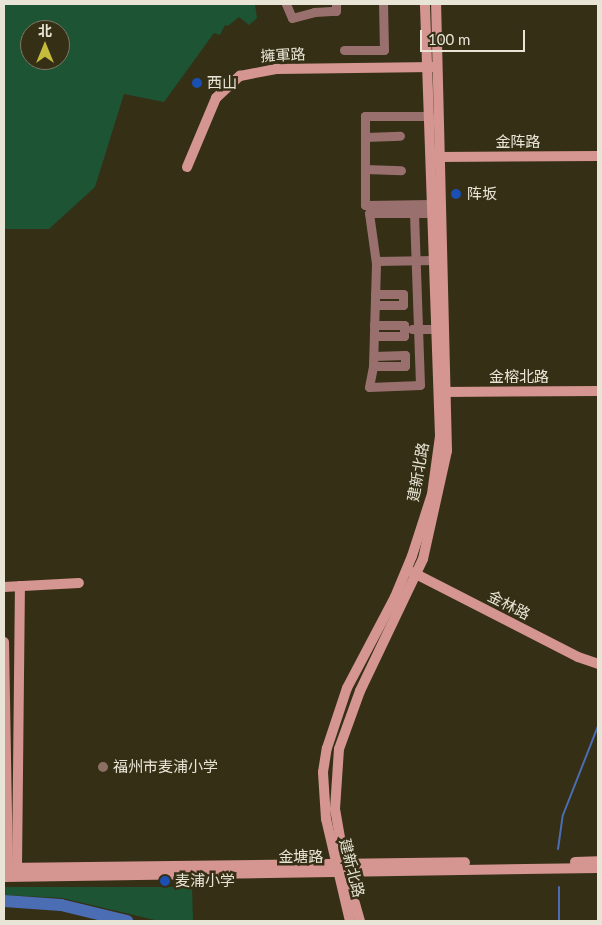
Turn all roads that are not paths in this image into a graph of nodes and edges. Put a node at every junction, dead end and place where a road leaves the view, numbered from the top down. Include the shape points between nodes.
1 (286, 4) edge
2 (336, 4) edge
3 (383, 4) edge
4 (425, 4) edge
5 (436, 4) edge
6 (344, 50) dead end
7 (432, 67) junction
8 (429, 116) junction
9 (400, 136) dead end
10 (365, 137) junction
11 (598, 156) edge
12 (439, 158) junction
13 (187, 167) dead end
14 (365, 169) junction
15 (401, 170) dead end
16 (432, 209) junction
17 (414, 213) junction
18 (415, 260) junction
19 (434, 260) junction
20 (376, 261) junction
21 (375, 294) junction
22 (375, 305) junction
23 (374, 325) junction
24 (404, 329) junction
25 (417, 329) junction
26 (436, 329) junction
27 (374, 336) junction
28 (374, 356) junction
29 (373, 366) junction
30 (598, 391) edge
31 (444, 392) junction
32 (407, 569) junction
33 (417, 574) junction
34 (79, 583) dead end
35 (20, 586) junction
36 (4, 587) edge
37 (4, 642) edge
38 (598, 664) edge
39 (598, 861) edge
40 (340, 867) junction
41 (598, 868) edge
42 (8, 870) edge
43 (350, 921) edge
44 (360, 921) edge

1 - 2 street via 292,18 336,11
3 - 6 street via 384,50
4 - 7 main road, 建新北路
5 - 7 main road, 建新北路
7 - 8 main road, 建新北路
7 - 12 main road, 建新北路
7 - 13 main road, 擁軍路 via 277,69 240,76 216,98
8 - 10 street via 365,116
8 - 16 main road, 建新北路
9 - 10 street
10 - 14 street
11 - 12 main road, 金阵路
12 - 31 main road, 建新北路
14 - 15 street
14 - 16 street via 366,205
16 - 17 street
16 - 19 main road, 建新北路
17 - 18 street
17 - 20 street via 368,213
18 - 19 street
18 - 20 street
18 - 25 street
19 - 26 main road, 建新北路
20 - 21 street
21 - 22 street
21 - 22 street via 403,294 403,305
22 - 23 street
23 - 24 street via 404,325
23 - 27 street
24 - 25 street
24 - 27 street via 404,336
25 - 26 street
25 - 29 street via 420,385 369,387
26 - 31 main road, 建新北路
27 - 28 street
28 - 29 street
28 - 29 street via 405,355 405,366
30 - 31 main road, 金榕北路
31 - 32 main road, 建新北路 via 435,479
31 - 33 main road, 建新北路 via 447,451 439,495
32 - 33 main road, 金林路
32 - 40 main road, 建新北路 via 347,688 326,748 324,801
33 - 38 main road, 金林路 via 578,657
33 - 40 main road, 建新北路 via 360,691 340,743 335,809
34 - 35 main road
35 - 36 main road
35 - 42 main road
37 - 42 main road
39 - 40 main road, 金塘路
40 - 41 main road, 金塘路
40 - 42 main road, 金塘路
40 - 42 main road, 金塘路
40 - 43 main road, 建新北路
40 - 44 main road, 建新北路

